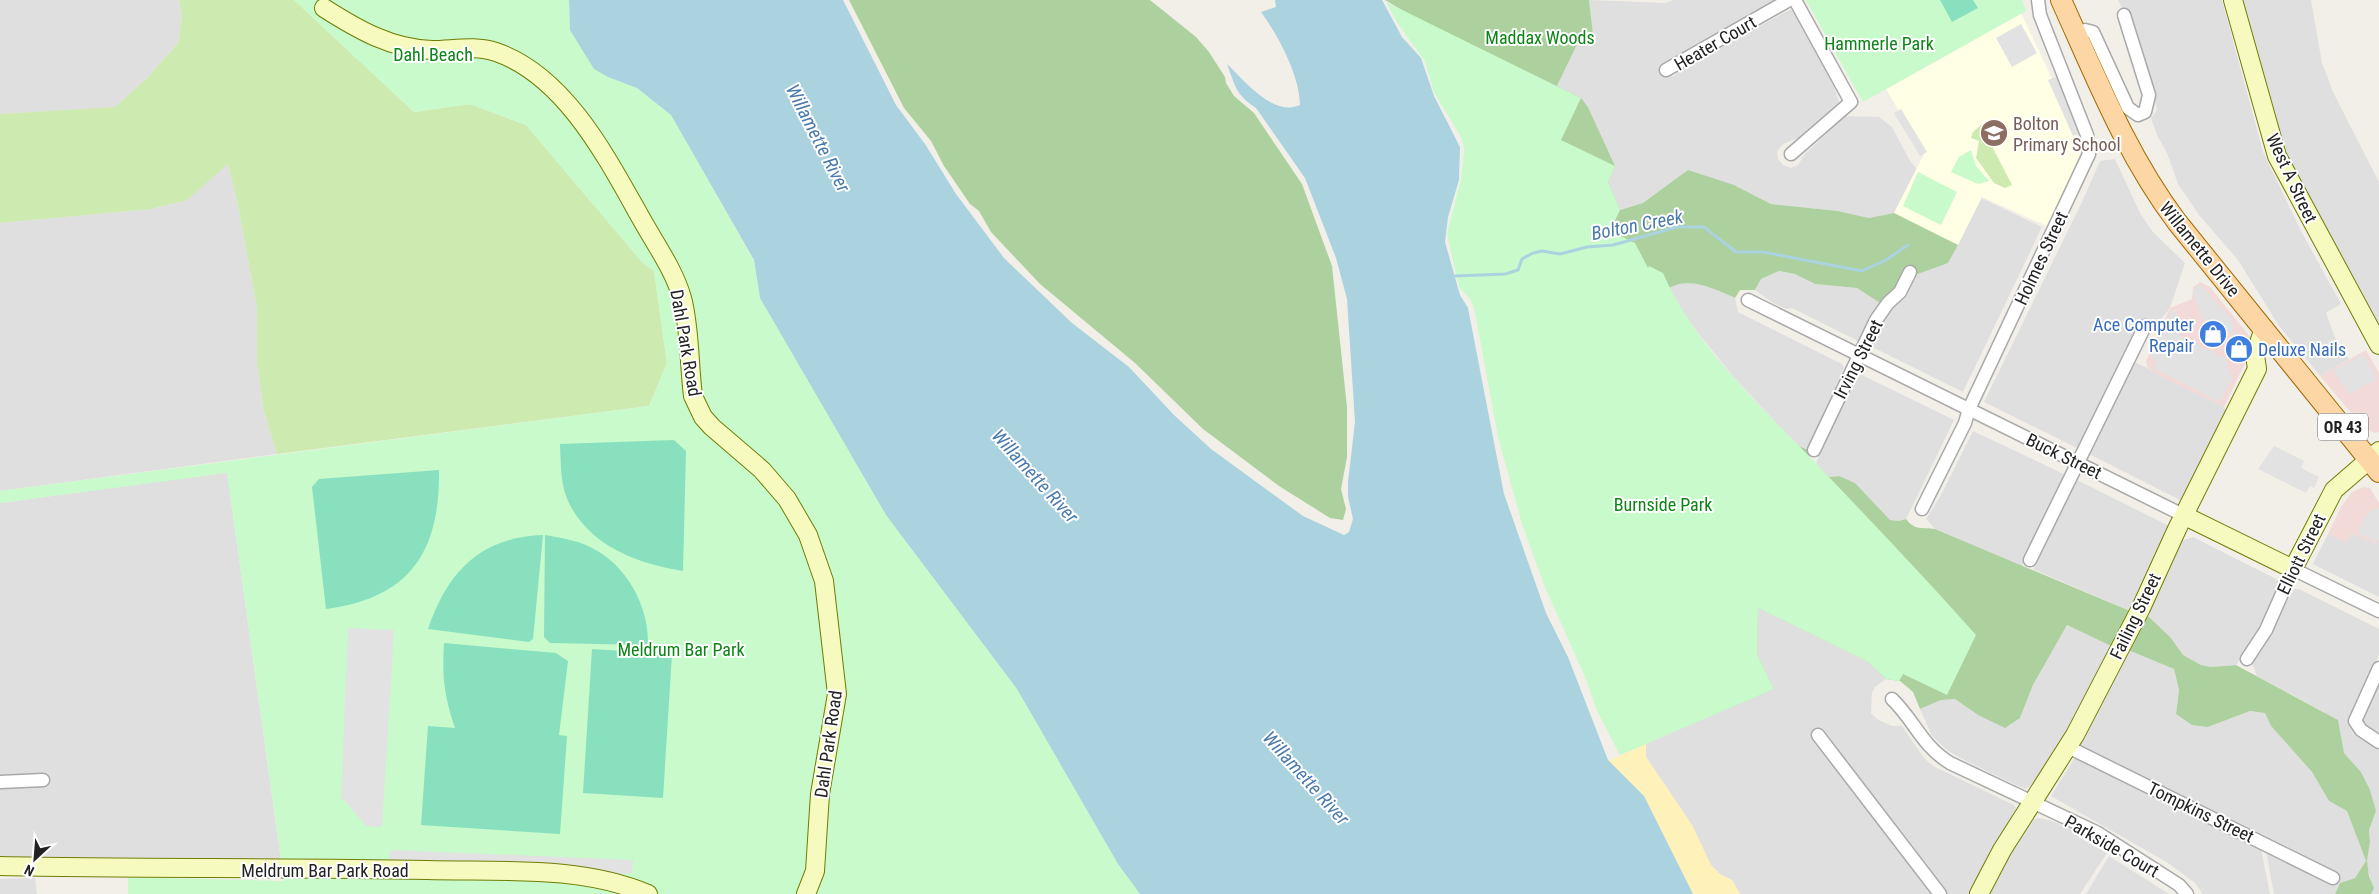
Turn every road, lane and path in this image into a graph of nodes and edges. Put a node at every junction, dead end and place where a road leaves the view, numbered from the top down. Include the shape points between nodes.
1 (1789, 0) edge
2 (1794, 0) edge
3 (2038, 0) edge
4 (2061, 0) edge
5 (2233, 0) edge
6 (324, 8) dead end
7 (2124, 15) dead end
8 (2076, 34) junction
9 (1666, 70) dead end
10 (1791, 154) dead end
11 (1910, 272) dead end
12 (1748, 300) dead end
13 (2145, 326) dead end
14 (2264, 328) junction
15 (2379, 345) edge
16 (1859, 355) junction
17 (1969, 409) junction
18 (1814, 450) dead end
19 (2376, 460) edge
20 (2077, 462) junction
21 (1922, 509) dead end
22 (2185, 516) junction
23 (2030, 560) dead end
24 (2293, 569) junction
25 (2379, 611) edge
26 (2247, 659) dead end
27 (2379, 668) edge
28 (1892, 699) dead end
29 (1818, 735) dead end
30 (2379, 742) edge
31 (2068, 747) junction
32 (43, 780) dead end
33 (0, 782) edge
34 (2032, 803) junction
35 (0, 866) edge
36 (2333, 878) dead end
37 (648, 894) edge
38 (806, 894) edge
39 (1940, 894) edge
40 (1979, 894) edge
41 (2187, 894) edge

1 - 9 street, Heater Court
2 - 10 street via 1851,102
3 - 17 street, Holmes Street via 2040,16 2087,135 2089,154
4 - 8 main road, Willamette Drive / OR 43
5 - 15 street, West A Street via 2277,156
6 - 38 street, Dahl Park Road via 367,33 403,48 489,50 535,75 568,104 592,135 660,251 682,299 693,396 699,410 712,427 762,470 787,499 808,536 824,581 837,694 820,794 815,871
7 - 8 street via 2149,95 2145,112 2138,114 2128,108 2094,32 2085,30
8 - 14 main road, Willamette Drive / OR 43 via 2131,154 2150,186
11 - 16 street, Irving Street via 1900,292 1876,320
12 - 16 street, Buck Street
13 - 20 street
14 - 19 main road, Willamette Drive / OR 43
14 - 22 street, Failing Street via 2254,355 2257,369
16 - 17 street, Buck Street
16 - 18 street, Irving Street
17 - 20 street, Buck Street
17 - 21 street, Holmes Street via 1966,423
19 - 24 street, Elliott Street via 2334,490
20 - 22 street, Buck Street
20 - 23 street
22 - 24 street, Buck Street
22 - 31 street, Failing Street
24 - 25 street, Buck Street
24 - 26 street, Elliott Street via 2266,630
27 - 30 street via 2355,721 2361,730
28 - 34 street, Parkside Court via 1910,718 1934,753
29 - 39 street
31 - 34 street, Failing Street
31 - 36 street, Tompkins Street
32 - 33 street
34 - 40 street, Failing Street
34 - 41 street, Parkside Court via 2098,833 2179,885
35 - 37 street, Meldrum Bar Park Road via 553,874 593,878

